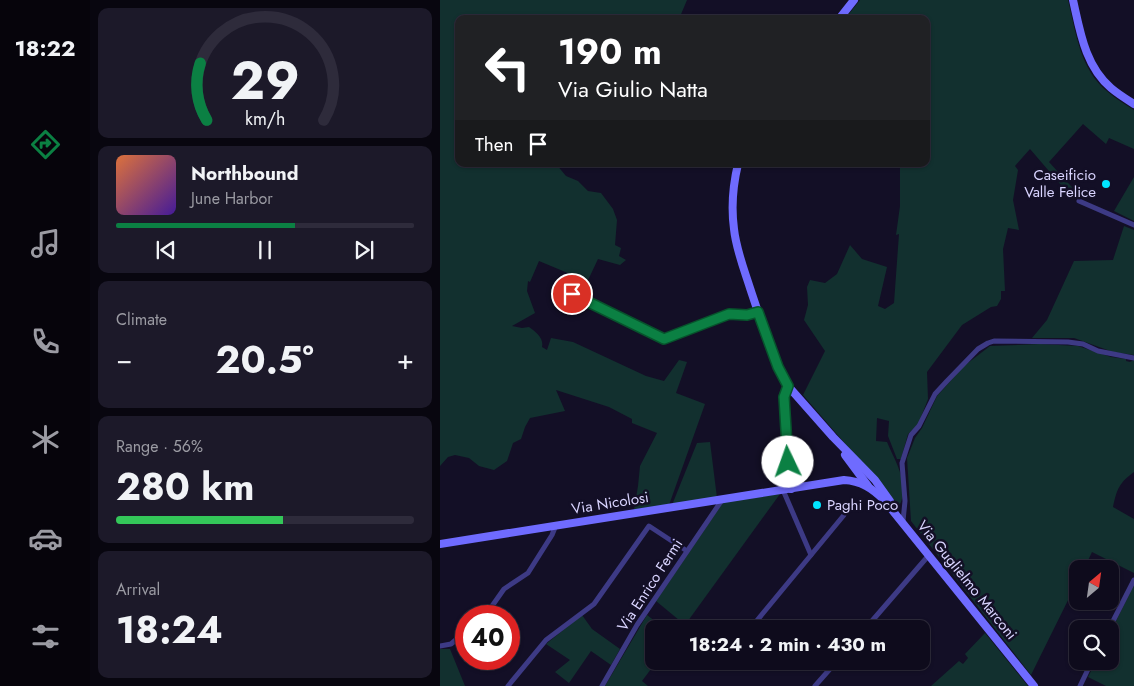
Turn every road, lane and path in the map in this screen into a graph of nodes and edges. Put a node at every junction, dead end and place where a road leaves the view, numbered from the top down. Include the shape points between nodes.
1 (854, 0) edge
2 (1073, 0) edge
3 (842, 15) edge
4 (1134, 104) edge
5 (737, 167) edge
6 (1079, 201) dead end
7 (1134, 225) edge
8 (572, 294) dead end
9 (758, 312) junction
10 (1134, 358) edge
11 (788, 386) junction
12 (833, 437) junction
13 (870, 487) junction
14 (787, 489) junction
15 (722, 500) junction
16 (844, 515) dead end
17 (903, 521) junction
18 (556, 525) junction
19 (440, 544) edge
20 (686, 551) junction
21 (811, 555) junction
22 (929, 555) junction
23 (1134, 580) edge
24 (492, 605) edge
25 (757, 620) edge
26 (873, 620) edge
27 (1114, 620) edge
28 (455, 641) edge
29 (440, 646) edge
30 (828, 670) edge
31 (1088, 670) edge
32 (508, 686) edge
33 (602, 686) edge
34 (815, 686) edge
35 (1034, 686) edge
36 (1080, 686) edge

1 - 3 street
2 - 4 street via 1091,63 1111,88
5 - 9 street via 732,196 734,230
6 - 7 street
8 - 9 street via 664,339 729,314
9 - 11 street
10 - 17 street via 1068,342 994,341 978,349 936,394 911,435 902,463
11 - 12 street
11 - 14 street via 784,397
12 - 13 street
12 - 17 street via 875,480
13 - 14 street, Via Guglielmo Marconi via 844,480
13 - 17 street, Via Guglielmo Marconi
14 - 15 street, Via Nicolosi
14 - 21 street
15 - 18 street, Via Nicolosi
15 - 20 street, Via Enrico Fermi
16 - 21 street
17 - 22 street, Via Guglielmo Marconi
18 - 19 street, Via Nicolosi
18 - 24 street via 528,573 506,587
20 - 32 street via 649,526 598,600 546,640
20 - 33 street, Via Enrico Fermi via 637,625
21 - 25 street
22 - 26 street
22 - 35 street, Via Guglielmo Marconi
23 - 27 street
28 - 29 street
30 - 34 street
31 - 36 street

